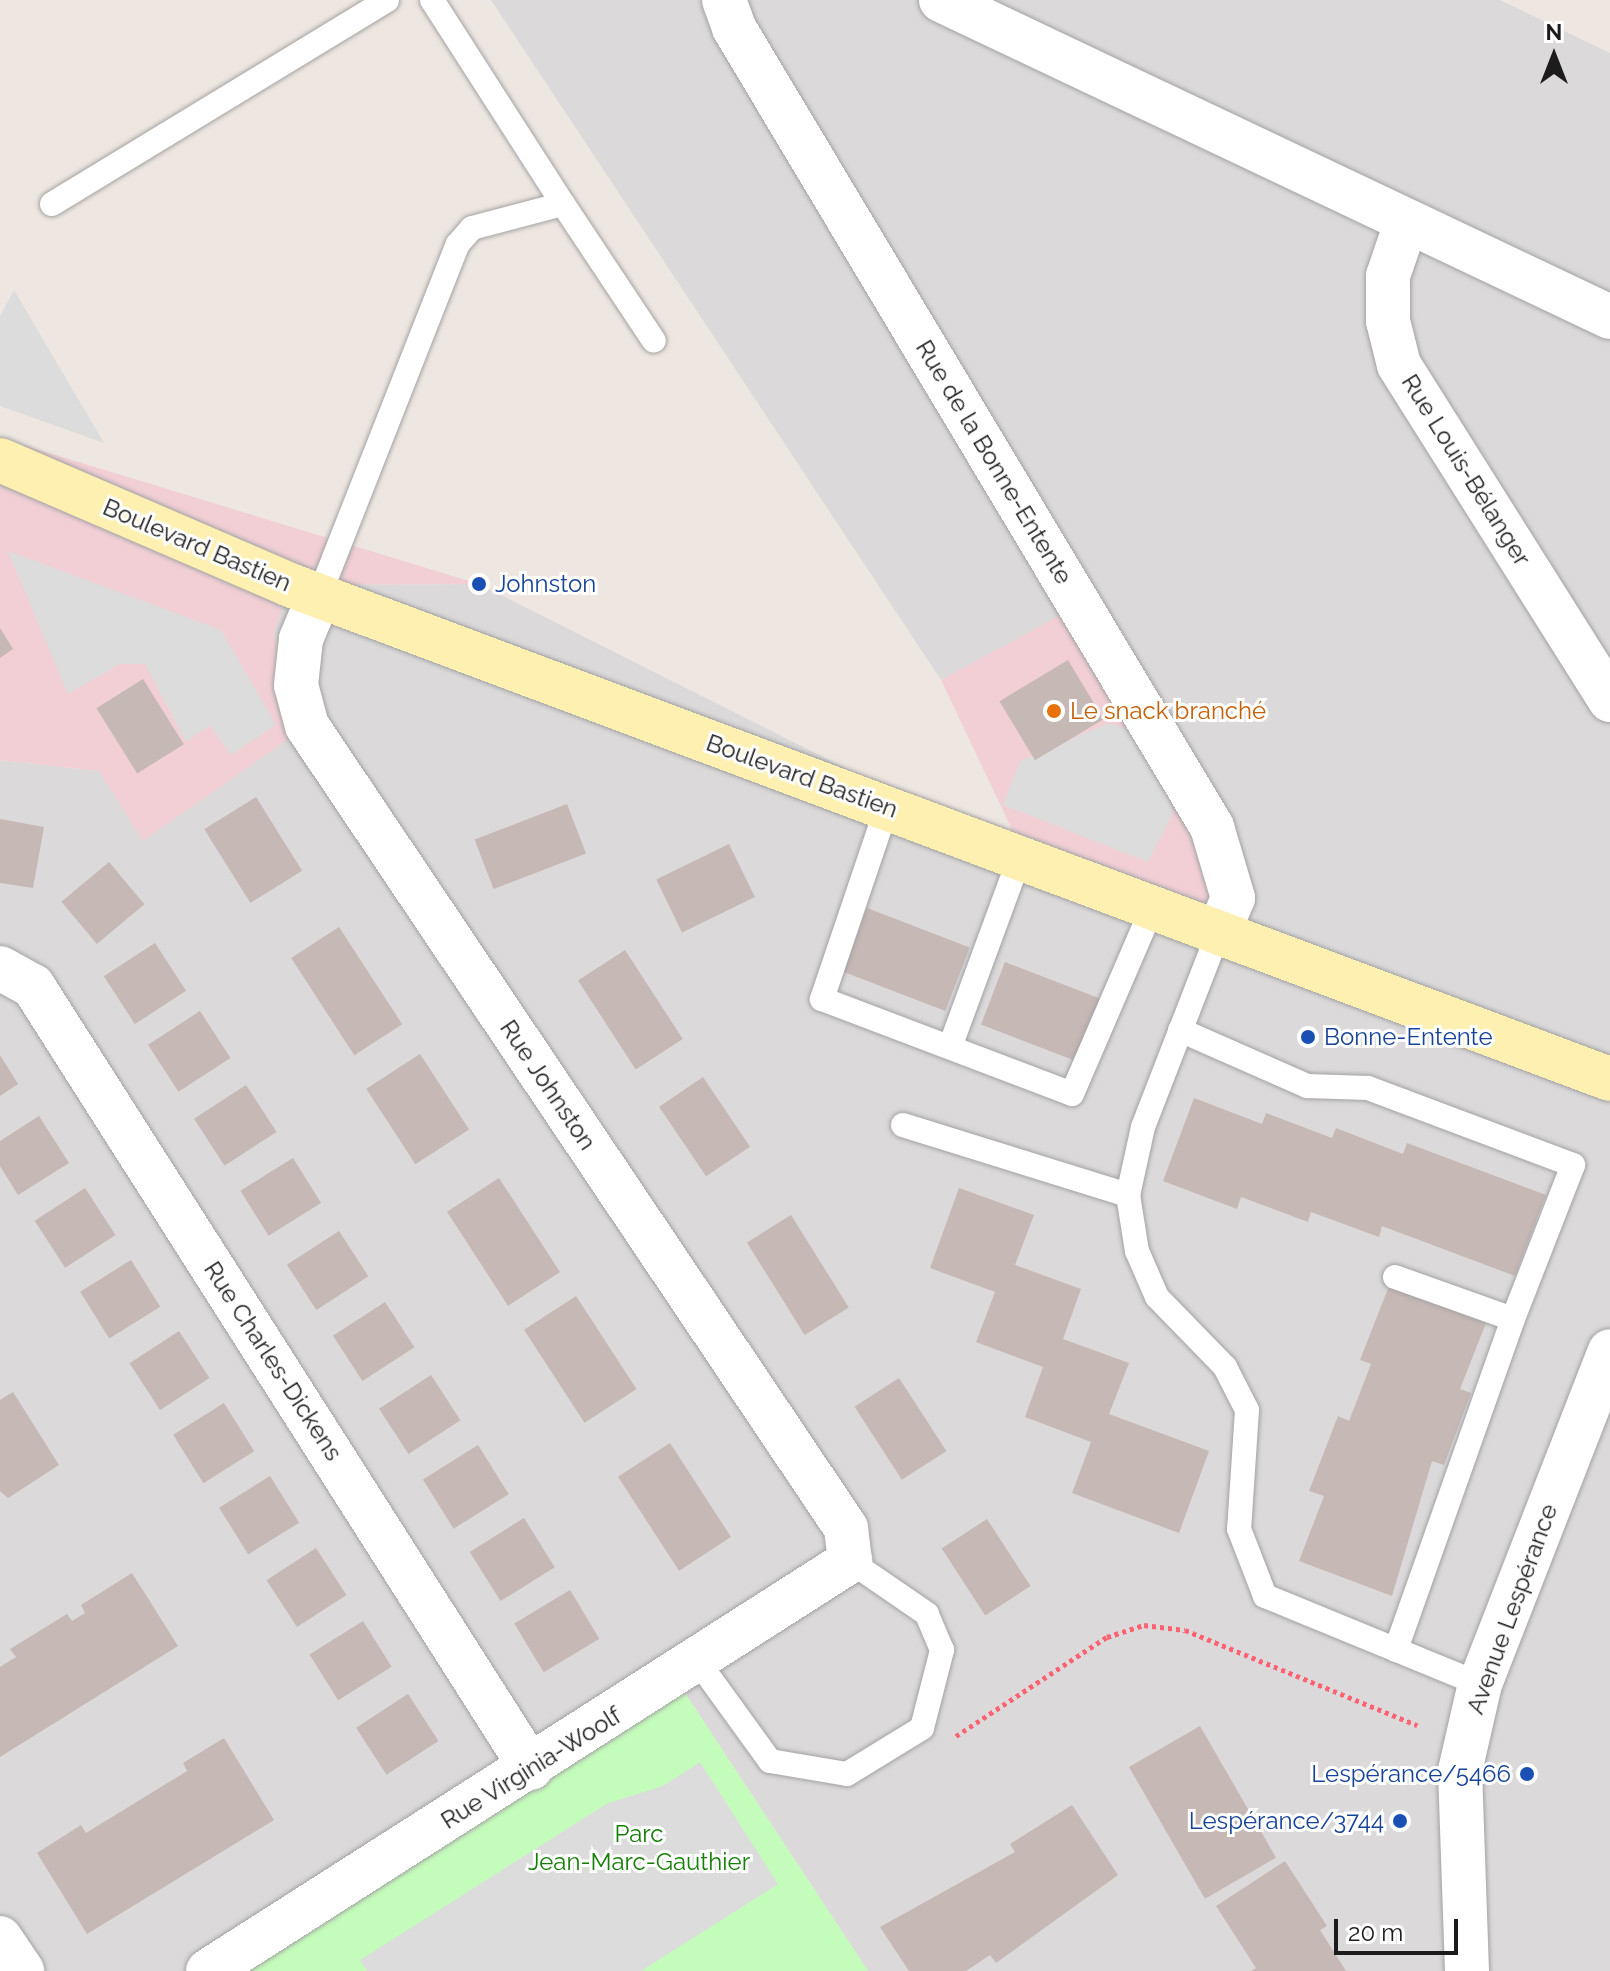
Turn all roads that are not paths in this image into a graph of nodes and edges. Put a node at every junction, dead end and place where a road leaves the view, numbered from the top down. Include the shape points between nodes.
1 (387, 0) edge
2 (432, 0) edge
3 (724, 0) edge
4 (941, 0) edge
5 (52, 204) dead end
6 (563, 204) junction
7 (1406, 223) junction
8 (1610, 317) edge
9 (654, 341) dead end
10 (0, 460) edge
11 (319, 596) junction
12 (1610, 700) edge
13 (887, 807) junction
14 (1020, 857) junction
15 (1153, 906) junction
16 (1219, 931) junction
17 (0, 968) edge
18 (1180, 1030) junction
19 (950, 1047) junction
20 (1610, 1079) edge
21 (903, 1125) dead end
22 (1128, 1195) junction
23 (1395, 1277) dead end
24 (1513, 1319) junction
25 (1610, 1351) edge
26 (850, 1561) junction
27 (1396, 1650) junction
28 (699, 1663) junction
29 (1480, 1684) junction
30 (531, 1768) junction
31 (0, 1938) edge
32 (22, 1971) edge
33 (208, 1971) edge
34 (1467, 1971) edge

1 - 5 lane
2 - 6 lane
3 - 16 street, Rue de la Bonne-Entente via 734,28 1212,827 1233,898
4 - 7 street
6 - 9 lane
6 - 11 lane via 472,228 458,244
7 - 8 street
7 - 12 street, Rue Louis-Bélanger via 1388,276 1388,321 1399,365
10 - 11 main road, Boulevard Bastien
11 - 13 main road, Boulevard Bastien
11 - 26 street, Rue Johnston via 301,639 296,685 307,726 846,1528
13 - 14 main road, Boulevard Bastien
13 - 19 lane via 822,999
14 - 15 main road, Boulevard Bastien
14 - 19 lane
15 - 16 main road, Boulevard Bastien
15 - 19 lane via 1072,1094
16 - 18 lane
16 - 20 main road, Boulevard Bastien
17 - 30 street, Rue Charles-Dickens via 33,986
18 - 22 lane via 1143,1127
18 - 24 lane via 1307,1086 1368,1088 1573,1165
21 - 22 lane
22 - 27 lane via 1137,1251 1157,1297 1225,1367 1247,1410 1239,1529 1265,1596
23 - 24 lane
24 - 27 lane
25 - 29 street, Avenue Lespérance
26 - 28 street, Rue Virginia-Woolf
26 - 28 lane via 927,1614 942,1650 922,1728 847,1774 770,1761
27 - 29 lane
28 - 30 street, Rue Virginia-Woolf
29 - 34 street, Avenue Lespérance via 1460,1771
30 - 33 street, Rue Virginia-Woolf
31 - 32 street

